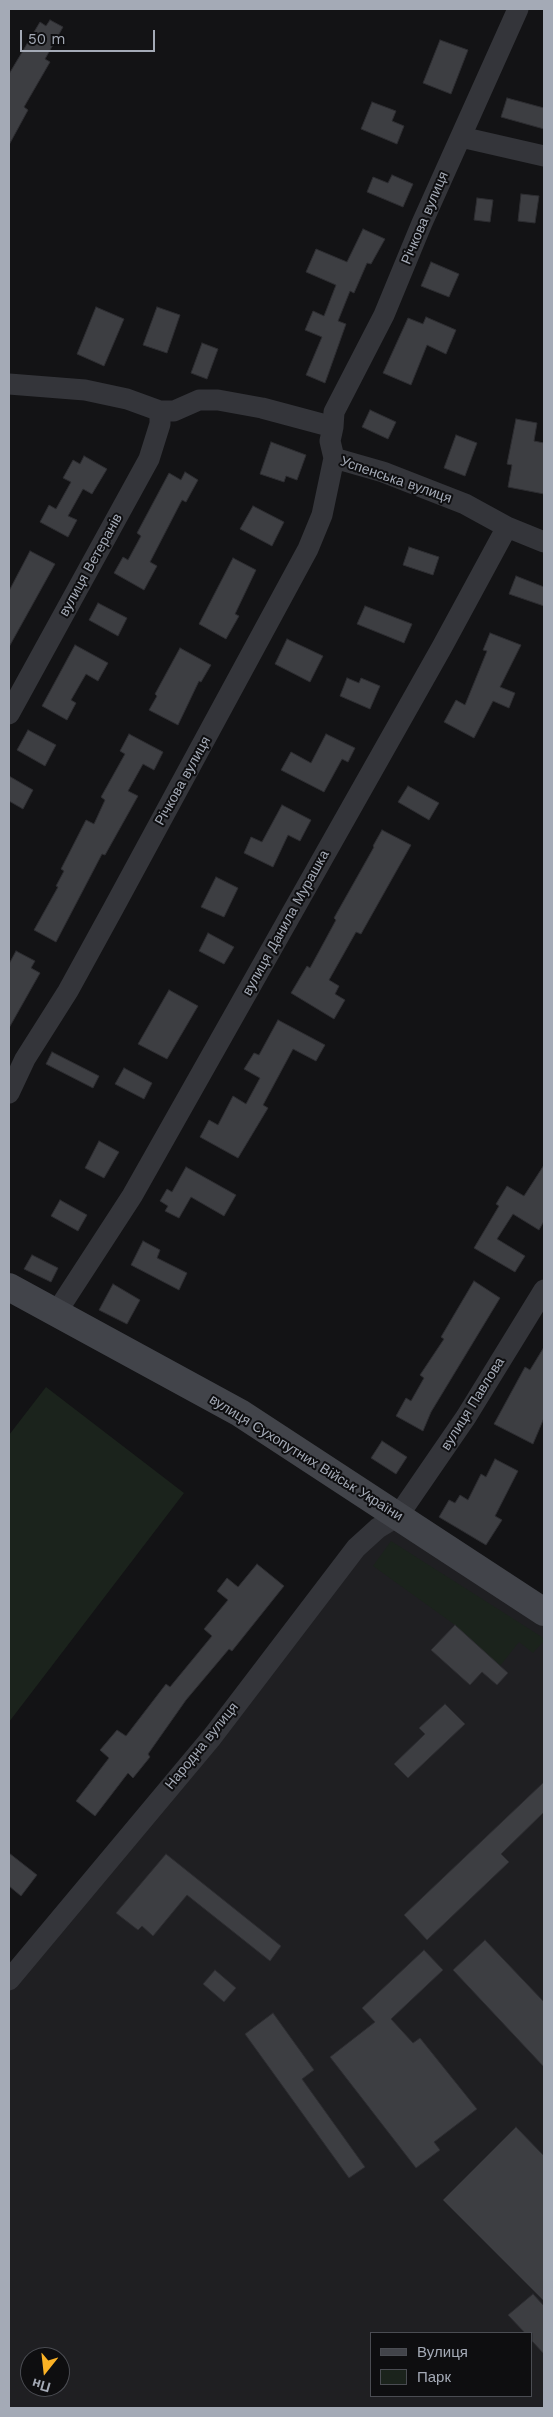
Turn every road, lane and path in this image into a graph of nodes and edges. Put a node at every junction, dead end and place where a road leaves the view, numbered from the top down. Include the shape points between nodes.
1 (518, 9) edge
2 (461, 137) junction
3 (544, 156) edge
4 (9, 384) edge
5 (160, 411) junction
6 (333, 427) junction
7 (334, 458) junction
8 (507, 527) junction
9 (544, 542) edge
10 (9, 714) edge
11 (9, 1093) edge
12 (9, 1286) edge
13 (544, 1290) edge
14 (56, 1313) junction
15 (398, 1516) junction
16 (544, 1612) edge
17 (9, 1980) edge

1 - 2 street, Річкова вулиця
2 - 3 street
2 - 6 street, Річкова вулиця via 384,316 334,412
4 - 5 street via 85,390 127,399
5 - 6 street via 174,411 199,400 218,400
5 - 10 street, вулиця Ветеранів via 160,424 149,459
6 - 7 street, Успенська вулиця via 330,441
7 - 8 street, Успенська вулиця via 383,472 465,504
7 - 11 street, Річкова вулиця via 322,516 299,566 109,917 25,1059
8 - 9 street, Успенська вулиця
8 - 14 street, вулиця Данила Мурашка via 132,1196
12 - 14 street, вулиця Сухопутних Військ України
13 - 15 street, вулиця Павлова via 466,1417
14 - 15 street, вулиця Сухопутних Військ України via 240,1413
15 - 16 street, вулиця Сухопутних Військ України
15 - 17 street, Народна вулиця via 378,1528 356,1548 212,1737

